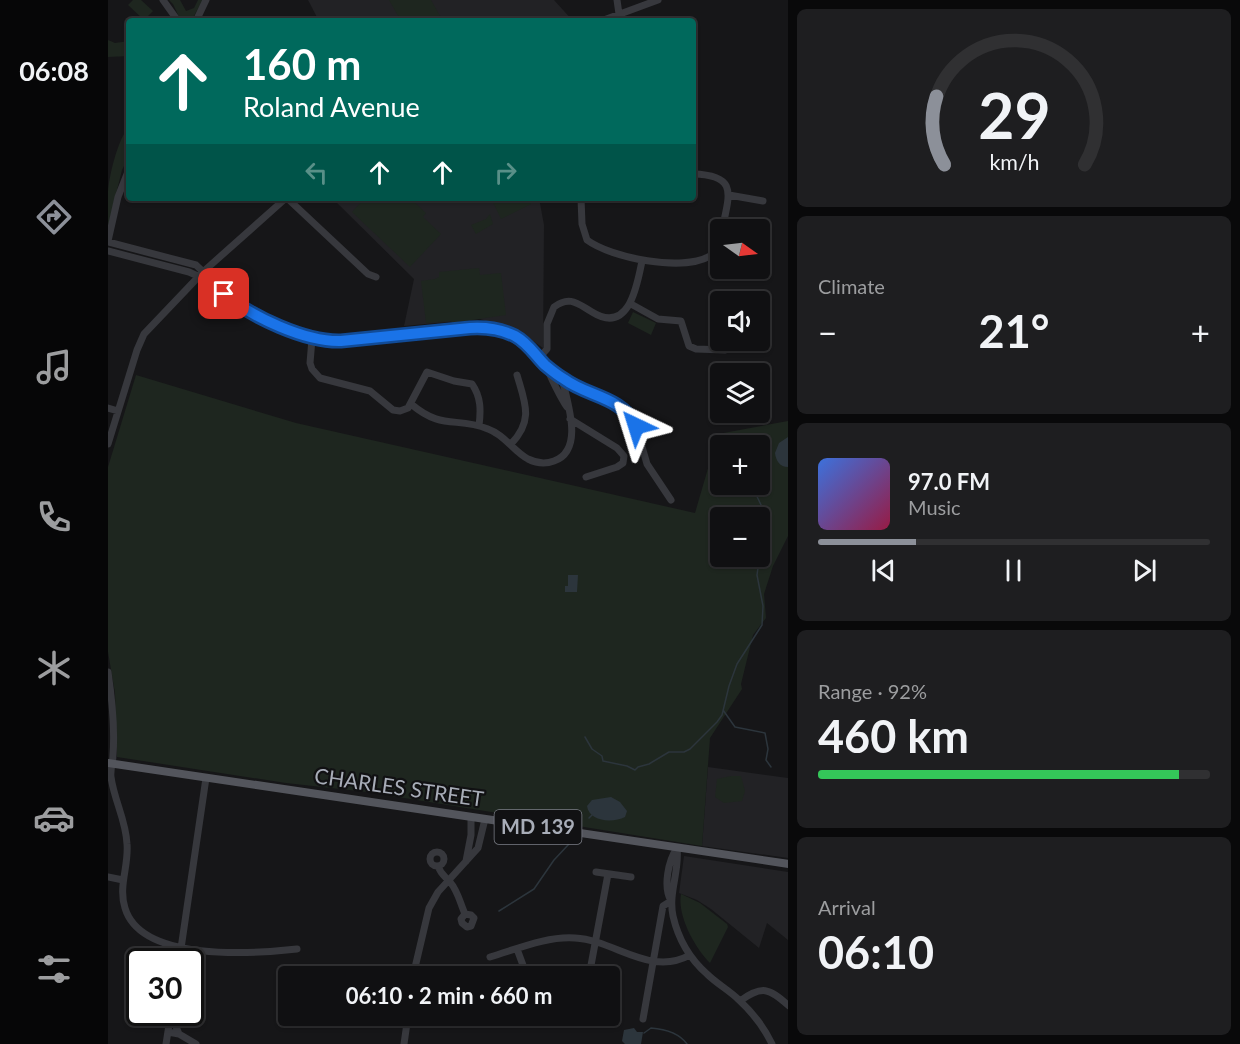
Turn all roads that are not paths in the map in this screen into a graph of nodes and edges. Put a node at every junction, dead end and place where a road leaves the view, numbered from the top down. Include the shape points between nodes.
1 (163, 0) edge
2 (206, 0) edge
3 (617, 0) edge
4 (658, 0) edge
5 (619, 14) junction
6 (176, 18) edge
7 (197, 18) edge
8 (609, 18) edge
9 (696, 174) edge
10 (126, 177) edge
11 (729, 195) junction
12 (284, 201) edge
13 (290, 201) edge
14 (581, 201) edge
15 (763, 201) dead end
16 (724, 219) edge
17 (108, 241) edge
18 (108, 251) edge
19 (710, 256) edge
20 (642, 261) junction
21 (201, 274) junction
22 (376, 277) dead end
23 (631, 304) junction
24 (312, 339) junction
25 (710, 349) edge
26 (539, 358) junction
27 (547, 367) junction
28 (517, 375) dead end
29 (562, 378) junction
30 (411, 404) junction
31 (567, 407) junction
32 (108, 408) edge
33 (118, 411) junction
34 (570, 419) junction
35 (479, 426) junction
36 (108, 444) edge
37 (511, 444) junction
38 (586, 477) dead end
39 (671, 500) dead end
40 (108, 672) edge
41 (110, 763) edge
42 (206, 778) junction
43 (471, 817) junction
44 (485, 819) junction
45 (677, 848) junction
46 (465, 863) junction
47 (788, 864) edge
48 (438, 866) dead end
49 (596, 872) dead end
50 (608, 874) junction
51 (108, 877) edge
52 (631, 877) dead end
53 (123, 880) junction
54 (450, 881) junction
55 (671, 901) junction
56 (465, 915) dead end
57 (596, 941) junction
58 (181, 947) junction
59 (297, 949) dead end
60 (517, 949) junction
61 (690, 955) junction
62 (490, 957) dead end
63 (653, 961) junction
64 (416, 966) edge
65 (523, 966) edge
66 (591, 966) edge
67 (740, 1000) junction
68 (788, 1005) edge
69 (643, 1019) dead end
70 (169, 1026) edge
71 (176, 1026) edge
72 (407, 1026) edge
73 (168, 1030) junction
74 (178, 1033) junction
75 (166, 1044) edge
76 (196, 1044) edge
77 (404, 1044) edge
78 (772, 1044) edge

1 - 6 street
2 - 7 street
3 - 5 street
4 - 5 street
5 - 8 street
9 - 11 street via 716,177 726,185
10 - 17 street
11 - 15 street
11 - 16 street
12 - 21 street
13 - 22 street via 368,274
14 - 20 street via 587,240
17 - 21 street via 196,265
18 - 21 street
19 - 20 street via 685,262
20 - 23 street
21 - 24 street via 213,280 236,303
21 - 33 street via 141,340
23 - 25 street via 658,320 681,321 689,346
23 - 26 street via 610,317 594,313 575,301 559,303 548,317 547,349
24 - 26 street via 341,341 485,327 518,337
24 - 30 street via 310,363 315,374 324,380 370,391 400,411
26 - 27 street
27 - 29 street
27 - 31 street
28 - 37 street via 526,420
29 - 31 street
29 - 39 street via 612,401 628,413 647,464
30 - 35 street via 439,421
30 - 35 street via 427,372 472,384 479,396
31 - 34 street
32 - 33 street
33 - 36 street
34 - 37 street via 572,445 557,460 530,460
34 - 38 street via 624,456 617,467
35 - 37 street
40 - 41 street via 112,702
41 - 42 main road, MD 139
41 - 53 street via 126,836
42 - 43 main road, CHARLES STREET / MD 139
42 - 58 street
43 - 44 main road, CHARLES STREET / MD 139
43 - 46 street
44 - 45 main road, CHARLES STREET / MD 139
44 - 46 street via 478,848
45 - 47 main road, CHARLES STREET / MD 139
45 - 55 street
46 - 54 street
48 - 54 street
49 - 50 street
50 - 52 street
50 - 57 street
51 - 53 street
53 - 58 street via 125,908 135,926 154,939
54 - 56 street
54 - 64 street via 429,908
55 - 61 street via 678,933
55 - 63 street via 663,906
57 - 60 street via 563,938
57 - 63 street
57 - 66 street
58 - 59 street via 241,952
60 - 62 street
60 - 65 street
61 - 63 street via 671,962
61 - 67 street
63 - 69 street
67 - 68 street via 764,990
67 - 78 street
70 - 73 street
71 - 74 street
72 - 77 street
73 - 74 street
73 - 75 street
74 - 76 street

